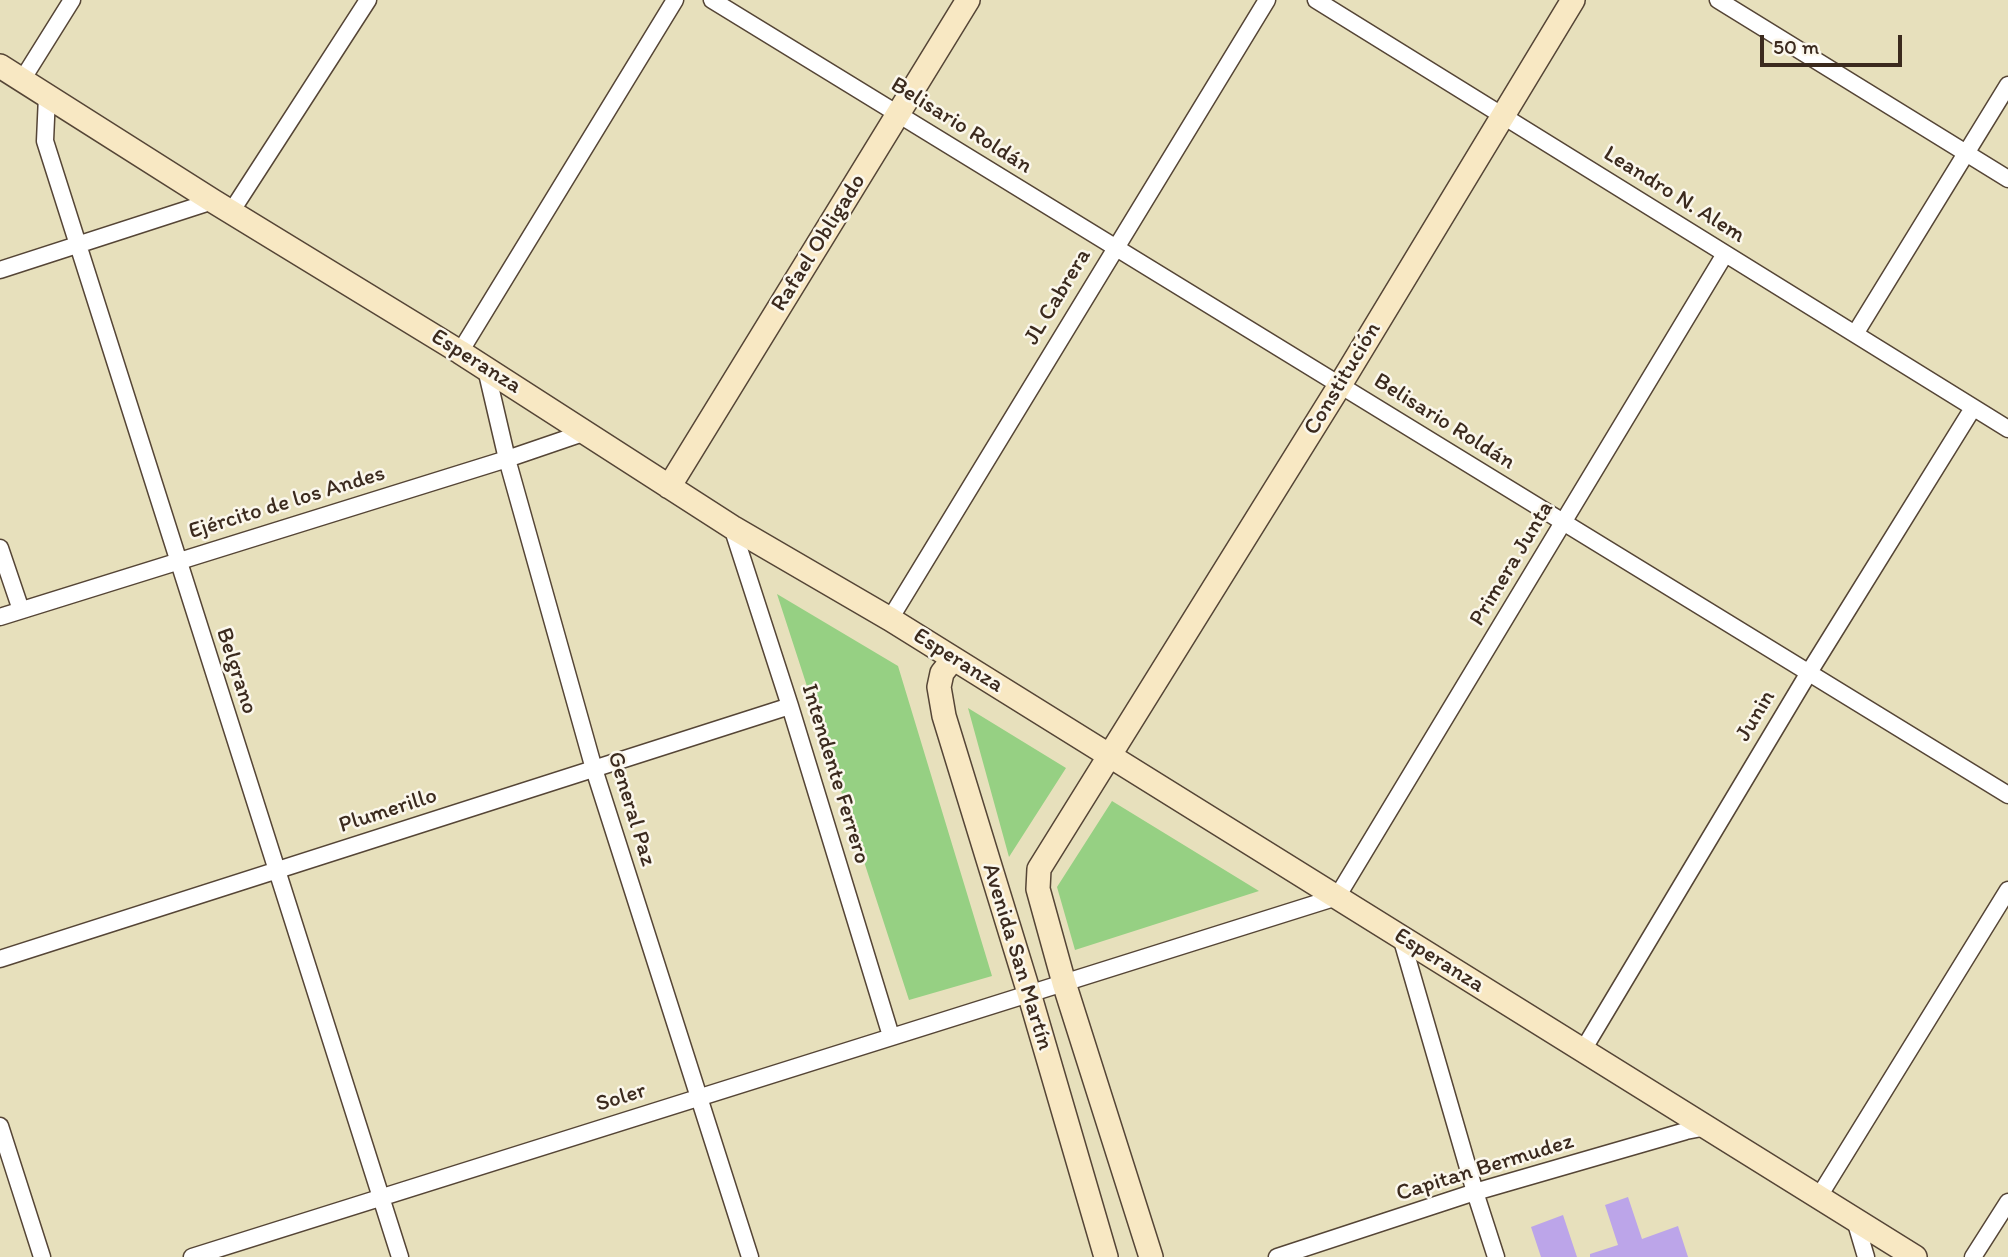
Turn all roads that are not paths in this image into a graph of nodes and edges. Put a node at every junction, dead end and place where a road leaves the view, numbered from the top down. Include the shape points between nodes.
1 (72, 0) edge
2 (368, 0) edge
3 (675, 0) edge
4 (712, 0) edge
5 (968, 0) edge
6 (1267, 0) edge
7 (1316, 0) edge
8 (1573, 0) edge
9 (1717, 0) edge
10 (0, 66) edge
11 (22, 80) junction
12 (2008, 85) edge
13 (47, 96) junction
14 (898, 114) junction
15 (1502, 115) junction
16 (1966, 153) junction
17 (2008, 179) edge
18 (222, 207) junction
19 (76, 245) junction
20 (1115, 247) junction
21 (1726, 254) junction
22 (0, 270) edge
23 (1855, 334) junction
24 (460, 352) junction
25 (486, 369) junction
26 (1340, 385) junction
27 (1973, 408) junction
28 (2008, 429) edge
29 (586, 432) junction
30 (507, 459) junction
31 (669, 486) junction
32 (1563, 522) junction
33 (732, 527) junction
34 (0, 548) edge
35 (177, 561) junction
36 (21, 610) junction
37 (0, 617) edge
38 (890, 619) junction
39 (953, 659) junction
40 (1808, 674) junction
41 (790, 706) junction
42 (1110, 756) junction
43 (594, 769) junction
44 (2008, 795) edge
45 (276, 871) junction
46 (2008, 890) edge
47 (1337, 897) junction
48 (1401, 937) junction
49 (0, 959) edge
50 (1064, 983) junction
51 (1029, 993) junction
52 (891, 1036) junction
53 (1583, 1050) junction
54 (699, 1098) junction
55 (0, 1126) edge
56 (1707, 1127) junction
57 (1475, 1192) junction
58 (381, 1198) junction
59 (1818, 1198) junction
60 (2008, 1202) edge
61 (1855, 1220) junction
62 (42, 1257) edge
63 (192, 1257) edge
64 (400, 1257) edge
65 (750, 1257) edge
66 (1106, 1257) edge
67 (1151, 1257) edge
68 (1278, 1257) edge
69 (1496, 1257) edge
70 (1866, 1257) edge
71 (1915, 1257) edge
72 (1973, 1257) edge

1 - 11 street
2 - 18 street
3 - 24 street
4 - 14 street, Belisario Roldán
5 - 14 main road, Rafael Obligado
6 - 20 street, JL Cabrera
7 - 15 street, Leandro N. Alem
8 - 15 main road, Constitución
9 - 16 street
10 - 11 main road, Esperanza
11 - 13 main road, Esperanza
12 - 16 street
13 - 18 main road, Esperanza
13 - 19 street, Belgrano via 45,141
14 - 20 street, Belisario Roldán
14 - 31 main road, Rafael Obligado
15 - 21 street, Leandro N. Alem
15 - 26 main road, Constitución
16 - 17 street
16 - 23 street
18 - 19 street
18 - 24 main road, Esperanza
19 - 22 street
19 - 35 street, Belgrano
20 - 26 street, Belisario Roldán
20 - 38 street, JL Cabrera
21 - 23 street, Leandro N. Alem
21 - 32 street, Primera Junta
23 - 27 street, Leandro N. Alem
24 - 25 main road, Esperanza
25 - 29 main road, Esperanza
25 - 30 street, General Paz
26 - 32 street, Belisario Roldán
26 - 42 main road, Constitución
27 - 28 street, Leandro N. Alem
27 - 40 street, Junin
29 - 30 street, Ejército de los Andes
29 - 31 main road, Esperanza
30 - 35 street, Ejército de los Andes
30 - 43 street, General Paz
31 - 33 main road, Esperanza
32 - 40 street, Belisario Roldán
32 - 47 street, Primera Junta
33 - 38 main road, Esperanza
33 - 41 street, Intendente Ferrero
34 - 36 street
35 - 36 street, Ejército de los Andes
35 - 45 street, Belgrano
36 - 37 street, Ejército de los Andes
38 - 39 main road, Esperanza
39 - 42 main road, Esperanza
39 - 51 main road, Avenida San Martín via 942,673 939,687 944,716
40 - 44 street, Belisario Roldán
40 - 53 street, Junin
41 - 43 street, Plumerillo
41 - 52 street, Intendente Ferrero
42 - 47 main road, Esperanza
42 - 50 main road, Avenida San Martín via 1039,869 1038,889
43 - 45 street, Plumerillo
43 - 54 street, General Paz
45 - 49 street, Plumerillo
45 - 58 street, Belgrano
46 - 59 street
47 - 48 main road, Esperanza
47 - 50 street, Soler
48 - 53 main road, Esperanza
48 - 57 street
50 - 51 street, Soler
50 - 67 main road, Avenida San Martín
51 - 52 street, Soler
51 - 66 main road, Avenida San Martín
52 - 54 street, Soler
53 - 56 main road, Esperanza
54 - 58 street, Soler
54 - 65 street, General Paz
55 - 62 street
56 - 57 street, Capitan Bermudez
56 - 59 main road, Esperanza
57 - 68 street, Capitan Bermudez
57 - 69 street
58 - 63 street, Soler
58 - 64 street, Belgrano
59 - 61 main road, Esperanza
60 - 72 street
61 - 70 street
61 - 71 main road, Esperanza

